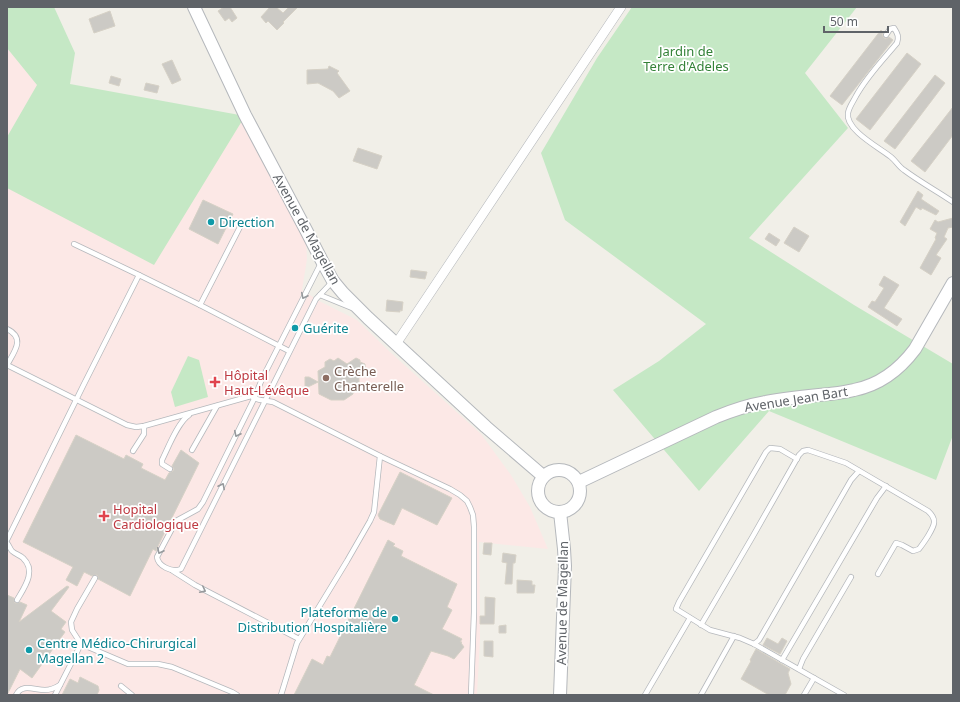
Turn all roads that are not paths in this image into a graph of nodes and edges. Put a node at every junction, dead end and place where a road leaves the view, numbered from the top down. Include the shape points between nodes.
1 (194, 7) edge
2 (621, 7) edge
3 (886, 34) dead end
4 (953, 202) edge
5 (240, 227) dead end
6 (74, 244) dead end
7 (322, 261) junction
8 (139, 275) junction
9 (333, 280) junction
10 (953, 283) edge
11 (320, 295) junction
12 (200, 305) junction
13 (362, 312) junction
14 (7, 329) edge
15 (396, 344) junction
16 (279, 345) junction
17 (289, 351) junction
18 (7, 365) edge
19 (254, 399) junction
20 (76, 400) junction
21 (265, 400) junction
22 (216, 406) junction
23 (196, 412) junction
24 (178, 417) junction
25 (181, 423) junction
26 (144, 426) junction
27 (192, 450) dead end
28 (133, 451) dead end
29 (380, 456) junction
30 (797, 459) junction
31 (170, 469) dead end
32 (859, 471) junction
33 (543, 476) junction
34 (579, 482) junction
35 (886, 486) junction
36 (203, 502) junction
37 (212, 506) junction
38 (560, 512) junction
39 (7, 540) edge
40 (7, 543) edge
41 (170, 569) junction
42 (878, 574) dead end
43 (851, 577) dead end
44 (95, 578) dead end
45 (17, 600) dead end
46 (690, 618) junction
47 (701, 625) junction
48 (734, 636) junction
49 (300, 639) junction
50 (80, 644) junction
51 (754, 644) junction
52 (782, 660) junction
53 (799, 669) junction
54 (814, 678) junction
55 (60, 685) junction
56 (121, 686) dead end
57 (16, 695) edge
58 (55, 695) edge
59 (132, 695) edge
60 (237, 695) edge
61 (281, 695) edge
62 (471, 695) edge
63 (560, 695) edge
64 (645, 695) edge
65 (701, 695) edge
66 (804, 695) edge
67 (844, 695) edge

1 - 7 street, Avenue de Magellan via 245,115
2 - 15 street
3 - 4 lane via 894,28 899,38 897,43 857,93 848,114 849,122 870,142 893,158 902,169
5 - 12 lane
6 - 8 lane
7 - 9 street, Avenue de Magellan
7 -> 16 lane
8 - 12 lane
8 - 20 lane
9 - 11 lane
9 - 13 street, Avenue de Magellan
10 - 34 street, Avenue Jean Bart via 908,358 876,382 853,391 752,404 716,417
11 - 13 lane
11 - 17 lane
12 - 16 lane
13 - 15 street, Avenue de Magellan
14 - 18 lane via 14,333 18,342
15 - 33 street, Avenue de Magellan
16 - 17 lane
16 - 19 lane
17 - 21 lane
18 - 20 lane
19 - 21 lane
19 - 22 lane via 251,396
19 -> 36 lane
20 - 26 lane via 127,425
20 - 39 lane
21 - 29 lane
37 -> 21 lane
22 - 23 lane
22 - 27 lane
23 - 24 lane
23 - 25 lane
24 - 25 lane via 182,418
24 - 26 lane
25 - 31 lane via 162,460 162,464
26 - 28 lane via 144,434
29 - 49 lane via 374,512 348,561
29 - 62 lane via 450,489 467,501 470,507 474,527
30 - 32 lane via 798,455 808,450 846,463
30 - 46 lane via 780,449 770,448 766,452 678,602 676,609
30 - 47 lane
32 - 35 lane
32 - 51 lane via 759,640
33 - 34 street via 549,471 563,469 575,476
33 - 38 street via 537,489 541,503 546,508
34 - 38 street via 578,502
35 - 42 lane via 928,511 933,517 934,524 919,549 913,551 896,543
35 - 52 lane
36 - 37 lane
36 -> 41 lane via 198,509 176,521 157,557 159,563
37 - 41 lane via 181,569
38 - 63 street, Avenue de Magellan via 565,566
40 - 45 lane via 12,551 27,562 29,569 27,584
41 -> 49 lane via 194,585
43 - 53 lane
44 - 50 lane via 71,622 72,630
46 - 47 lane
46 - 64 lane
47 - 48 lane
48 - 51 lane
48 - 65 lane
49 - 61 lane
50 - 55 lane
50 - 60 lane via 128,664 158,664 172,667
51 - 52 lane
52 - 53 lane
53 - 54 lane
54 - 66 lane
54 - 67 lane
55 - 57 lane via 50,690 26,687
55 - 58 lane
56 - 59 lane

